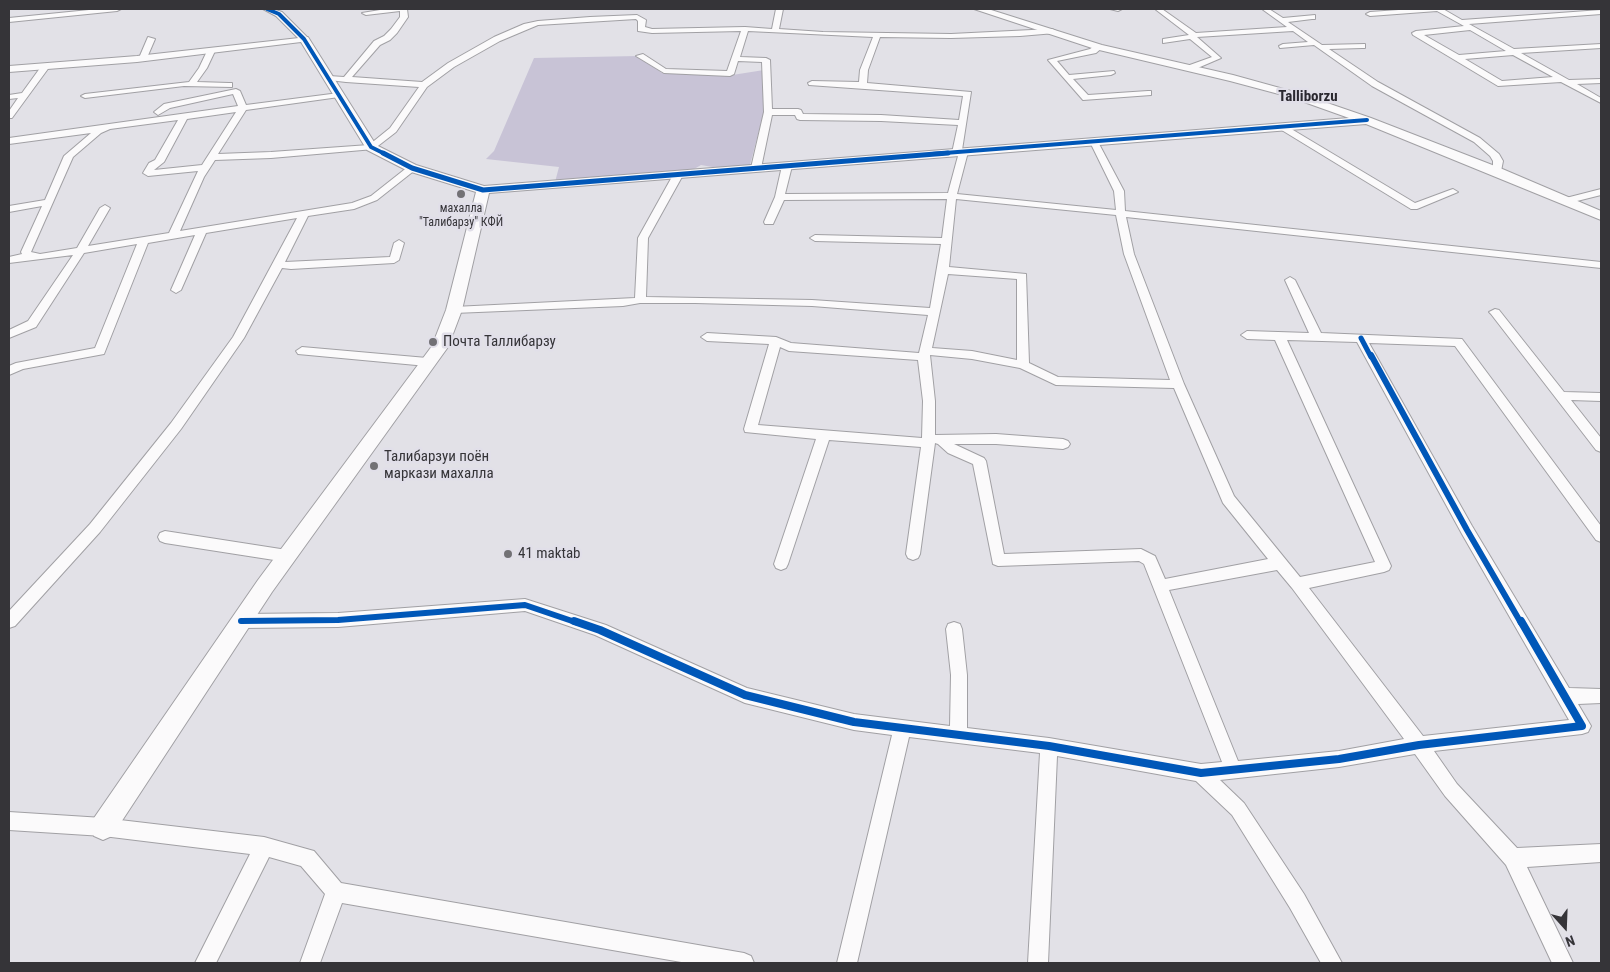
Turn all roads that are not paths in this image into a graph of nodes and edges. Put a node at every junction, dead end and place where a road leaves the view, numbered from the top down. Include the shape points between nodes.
1 (117, 9) edge
2 (161, 9) edge
3 (267, 9) edge
4 (404, 9) edge
5 (780, 9) edge
6 (979, 9) edge
7 (1114, 9) edge
8 (1118, 9) edge
9 (1158, 9) edge
10 (1265, 9) edge
11 (1438, 9) edge
12 (1506, 9) edge
13 (1573, 9) edge
14 (1601, 12) edge
15 (366, 13) dead end
16 (1582, 13) junction
17 (1370, 14) dead end
18 (1312, 17) dead end
19 (1522, 17) junction
20 (161, 18) dead end
21 (9, 20) edge
22 (1283, 20) junction
23 (1462, 22) junction
24 (1471, 28) junction
25 (745, 29) junction
26 (1293, 29) junction
27 (775, 31) junction
28 (1052, 31) junction
29 (877, 35) junction
30 (1193, 36) junction
31 (151, 38) dead end
32 (304, 39) junction
33 (1166, 41) dead end
34 (1283, 46) dead end
35 (1319, 46) junction
36 (1362, 46) dead end
37 (1601, 46) edge
38 (1099, 47) junction
39 (211, 51) junction
40 (1515, 51) junction
41 (640, 56) dead end
42 (144, 58) junction
43 (1456, 58) junction
44 (736, 59) junction
45 (46, 66) junction
46 (1190, 68) junction
47 (9, 69) edge
48 (1110, 73) dead end
49 (1069, 77) junction
50 (329, 78) junction
51 (346, 80) junction
52 (1566, 80) junction
53 (1601, 81) edge
54 (812, 83) dead end
55 (191, 84) junction
56 (424, 85) junction
57 (864, 85) junction
58 (236, 91) junction
59 (1148, 93) dead end
60 (25, 95) junction
61 (338, 95) junction
62 (85, 96) dead end
63 (9, 97) edge
64 (1601, 101) edge
65 (243, 108) junction
66 (158, 112) dead end
67 (768, 112) junction
68 (9, 116) edge
69 (184, 116) junction
70 (1367, 120) junction
71 (962, 123) junction
72 (1283, 127) junction
73 (102, 128) junction
74 (9, 141) edge
75 (1094, 142) junction
76 (371, 147) junction
77 (960, 152) junction
78 (211, 157) junction
79 (787, 166) junction
80 (204, 168) junction
81 (412, 168) junction
82 (756, 168) junction
83 (1496, 171) junction
84 (678, 175) junction
85 (483, 190) junction
86 (1453, 192) dead end
87 (1601, 192) edge
88 (780, 196) junction
89 (952, 196) junction
90 (1565, 201) junction
91 (48, 202) junction
92 (105, 208) dead end
93 (9, 210) edge
94 (1121, 213) junction
95 (304, 214) junction
96 (1601, 216) edge
97 (769, 222) dead end
98 (202, 230) junction
99 (173, 235) junction
100 (815, 238) dead end
101 (144, 240) junction
102 (947, 240) junction
103 (400, 244) dead end
104 (81, 250) junction
105 (30, 256) junction
106 (9, 260) edge
107 (279, 264) junction
108 (1601, 265) edge
109 (943, 270) junction
110 (1290, 280) dead end
111 (176, 290) dead end
112 (640, 300) junction
113 (454, 310) junction
114 (935, 312) junction
115 (1495, 312) dead end
116 (9, 334) edge
117 (1247, 335) dead end
118 (1279, 336) junction
119 (707, 337) dead end
120 (1312, 337) dead end
121 (1361, 338) junction
122 (776, 341) junction
123 (302, 351) dead end
124 (925, 354) junction
125 (427, 362) junction
126 (1024, 365) junction
127 (9, 371) edge
128 (1178, 384) junction
129 (1561, 396) junction
130 (1601, 397) edge
131 (824, 434) junction
132 (932, 440) junction
133 (1063, 444) dead end
134 (1601, 446) edge
135 (1601, 536) edge
136 (165, 537) dead end
137 (914, 554) dead end
138 (287, 556) junction
139 (1280, 563) junction
140 (782, 564) dead end
141 (1297, 584) junction
142 (1160, 586) junction
143 (9, 621) edge
144 (242, 621) junction
145 (954, 629) dead end
146 (1565, 696) junction
147 (1601, 696) edge
148 (902, 728) junction
149 (958, 735) junction
150 (1419, 745) junction
151 (1049, 746) junction
152 (1233, 770) junction
153 (1201, 773) junction
154 (9, 821) edge
155 (103, 827) junction
156 (264, 846) junction
157 (1601, 853) edge
158 (1513, 858) junction
159 (336, 892) junction
160 (205, 963) edge
161 (310, 963) edge
162 (744, 963) edge
163 (847, 963) edge
164 (1038, 963) edge
165 (1332, 963) edge
166 (1563, 963) edge

1 - 21 street
2 - 20 street
3 - 32 street via 279,14
4 - 15 street
4 - 51 street via 404,17 394,31 377,43
5 - 27 street
6 - 28 street
7 - 8 street
9 - 30 street
10 - 22 street
11 - 17 street
11 - 23 street
12 - 19 street
13 - 16 street
14 - 16 street
16 - 19 street
18 - 22 street
19 - 23 street
22 - 26 street
23 - 24 street
24 - 40 street
24 - 43 street via 1416,33
25 - 27 street
25 - 44 street
25 - 56 street via 646,30 641,29 642,20 637,18 552,19 497,39 451,65
26 - 30 street
26 - 35 street
27 - 29 street
28 - 29 street
28 - 38 street
29 - 57 street via 864,70
30 - 33 street
30 - 46 street via 1217,58
31 - 42 street
32 - 39 street
32 - 50 street
34 - 35 street
35 - 36 street
35 - 83 street via 1382,88 1477,140 1494,154 1498,161
37 - 40 street
38 - 46 street
38 - 49 street via 1052,60
39 - 42 street
39 - 55 street
40 - 43 street
40 - 52 street
41 - 44 street via 664,71 730,74
42 - 45 street
43 - 52 street via 1503,84
44 - 67 street via 766,60
45 - 47 street
45 - 60 street
46 - 70 street via 1285,93
48 - 49 street
49 - 59 street via 1086,98
50 - 51 street
50 - 61 street
51 - 56 street
52 - 53 street
52 - 64 street
54 - 57 street
55 - 58 street via 233,85
55 - 62 street
56 - 76 street via 393,130
57 - 71 street via 968,94
58 - 65 street
58 - 66 street via 167,106
60 - 63 street
60 - 68 street
61 - 65 street
61 - 76 street
65 - 69 street
65 - 78 street
67 - 71 street via 798,112 800,117
67 - 82 street
69 - 73 street
69 - 80 street via 160,162 152,165 148,173
70 - 72 street
70 - 83 street
71 - 77 street
72 - 75 street
72 - 86 street via 1414,207
73 - 74 street
73 - 91 street via 69,156
75 - 77 street
75 - 94 street via 1119,191
76 - 78 street
76 - 81 street
77 - 79 street
77 - 89 street
78 - 80 street
79 - 82 street
79 - 88 street
80 - 99 street
81 - 85 street
81 - 95 street via 366,202
82 - 84 street
83 - 90 street
84 - 85 street
84 - 112 street via 643,238
85 - 113 street
87 - 90 street
88 - 89 street
88 - 97 street
89 - 94 street
89 - 102 street
90 - 96 street
91 - 93 street
91 - 105 street via 26,252
92 - 104 street
94 - 108 street
94 - 128 street via 1129,254
95 - 98 street
95 - 107 street
98 - 99 street
98 - 111 street
99 - 101 street
100 - 102 street
101 - 104 street
101 - 127 street via 100,351 20,366
102 - 109 street
103 - 107 street via 394,260
104 - 105 street
104 - 116 street via 32,324
105 - 106 street
107 - 143 street via 238,338 176,426 95,528
109 - 114 street
109 - 126 street via 1022,276
110 - 121 street via 1317,337
112 - 113 street
112 - 114 street via 812,303
113 - 125 street via 440,347
114 - 124 street
115 - 129 street
117 - 118 street
118 - 120 street
118 - 141 street via 1384,566
119 - 122 street
121 - 135 street via 1458,342
121 - 146 street via 1467,530
122 - 124 street via 790,347
122 - 131 street via 750,429
123 - 125 street
124 - 126 street via 972,355
124 - 132 street
125 - 138 street
126 - 128 street via 1056,381
128 - 139 street via 1228,499
129 - 130 street
129 - 134 street
131 - 132 street
131 - 140 street
132 - 133 street via 996,439
132 - 137 street
132 - 142 street via 979,461 998,560 1141,555 1150,560
136 - 138 street
138 - 144 street
139 - 141 street
139 - 142 street
141 - 150 street
142 - 152 street
144 - 148 street via 338,620 525,605 600,630 745,695 854,722
144 - 155 street
145 - 149 street via 959,675
146 - 147 street
146 - 150 street via 1582,726
148 - 149 street
148 - 163 street
149 - 151 street
150 - 152 street via 1339,759
150 - 158 street via 1450,790
151 - 153 street
151 - 164 street
152 - 153 street
153 - 165 street via 1238,809
154 - 155 street
155 - 156 street
156 - 159 street via 307,858
156 - 160 street
157 - 158 street
158 - 166 street
159 - 161 street
159 - 162 street

